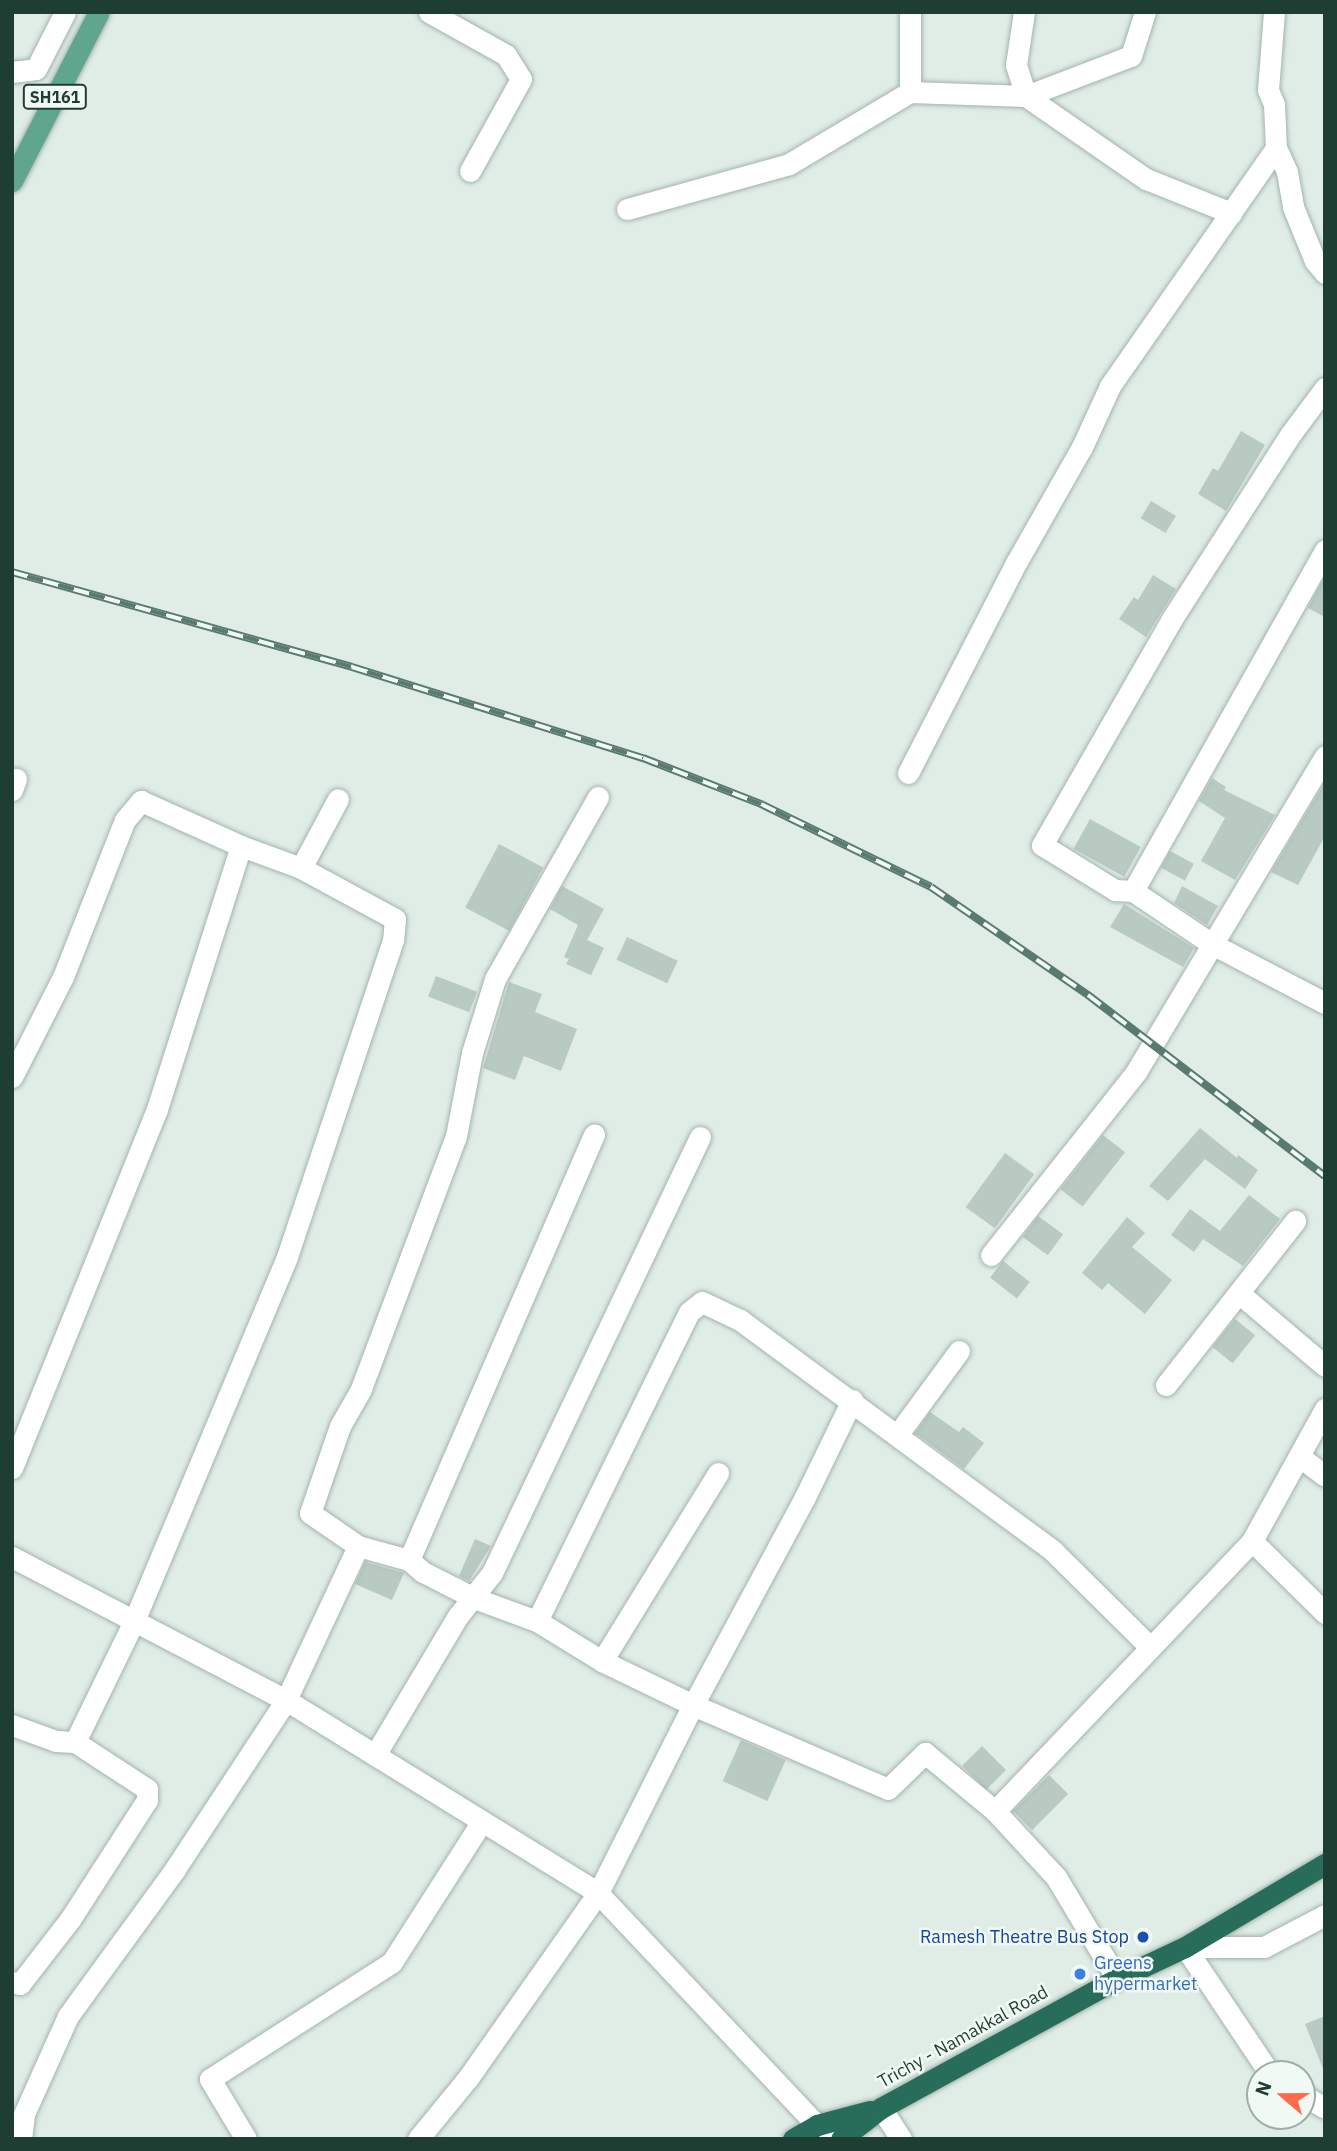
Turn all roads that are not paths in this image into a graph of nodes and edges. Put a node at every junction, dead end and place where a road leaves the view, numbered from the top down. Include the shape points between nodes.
1 (65, 12) edge
2 (429, 12) edge
3 (910, 12) edge
4 (1024, 12) edge
5 (1144, 12) edge
6 (98, 13) edge
7 (1270, 13) edge
8 (12, 72) edge
9 (910, 92) junction
10 (1026, 96) junction
11 (1276, 148) junction
12 (470, 171) dead end
13 (12, 181) edge
14 (627, 209) dead end
15 (1231, 213) junction
16 (1325, 273) edge
17 (1325, 388) edge
18 (1325, 550) edge
19 (1325, 756) edge
20 (908, 773) dead end
21 (598, 797) dead end
22 (338, 799) dead end
23 (241, 846) junction
24 (301, 868) junction
25 (1133, 891) junction
26 (1212, 944) junction
27 (1325, 1003) edge
28 (12, 1077) edge
29 (594, 1134) dead end
30 (700, 1137) dead end
31 (1295, 1221) dead end
32 (992, 1255) dead end
33 (1240, 1294) junction
34 (959, 1351) dead end
35 (1325, 1366) edge
36 (1166, 1385) dead end
37 (852, 1400) junction
38 (1325, 1409) edge
39 (898, 1434) junction
40 (1300, 1457) junction
41 (12, 1468) edge
42 (718, 1473) dead end
43 (1325, 1476) edge
44 (1252, 1541) junction
45 (358, 1546) junction
46 (12, 1557) edge
47 (409, 1560) junction
48 (474, 1598) junction
49 (1325, 1613) edge
50 (134, 1620) junction
51 (537, 1621) junction
52 (1149, 1646) junction
53 (602, 1661) junction
54 (286, 1700) junction
55 (693, 1705) junction
56 (12, 1725) edge
57 (75, 1742) junction
58 (375, 1755) junction
59 (995, 1811) junction
60 (482, 1821) junction
61 (1325, 1864) edge
62 (598, 1892) junction
63 (1325, 1915) edge
64 (1185, 1947) junction
65 (1117, 1979) junction
66 (12, 1982) edge
67 (1261, 2060) edge
68 (881, 2108) junction
69 (824, 2132) edge
70 (21, 2139) edge
71 (246, 2139) edge
72 (418, 2139) edge
73 (793, 2139) edge
74 (841, 2139) edge
75 (901, 2139) edge

1 - 8 street via 36,69
2 - 12 street via 506,55 520,79
3 - 9 street
4 - 10 street via 1016,65
5 - 10 street via 1131,55
6 - 13 main road, SH161
7 - 11 street via 1268,90 1275,104
9 - 10 street
9 - 14 street via 789,164
10 - 15 street via 1146,179
11 - 15 street
11 - 16 street via 1287,172 1293,207 1315,261
15 - 20 street via 1110,386
17 - 25 street via 1172,620 1042,845 1115,890
18 - 25 street
19 - 26 street
21 - 45 street via 495,979 472,1053 456,1136 310,1513
22 - 24 street
23 - 24 street
23 - 28 street via 141,801 125,820 63,977
23 - 41 street via 157,1109
24 - 50 street via 395,919 393,940 287,1257
25 - 26 street
26 - 27 street
26 - 32 street via 1136,1072
29 - 47 street
30 - 48 street via 492,1573
31 - 33 street
33 - 35 street
33 - 36 street
34 - 39 street
37 - 39 street
37 - 51 street via 740,1320 702,1302 689,1312
37 - 55 street
38 - 40 street
39 - 52 street via 1054,1551
40 - 43 street
40 - 44 street
42 - 53 street
44 - 49 street
44 - 52 street
45 - 47 street
45 - 54 street
46 - 50 street
47 - 48 street
48 - 51 street
48 - 58 street via 458,1616
50 - 54 street
50 - 57 street
51 - 53 street
52 - 59 street
53 - 55 street
54 - 58 street
54 - 70 street via 175,1869 68,2017 24,2114
55 - 59 street via 888,1789 925,1753
55 - 62 street
56 - 57 street via 56,1741
57 - 66 street via 148,1789 147,1800 71,1919 20,1984
58 - 60 street
59 - 65 street via 1056,1877
60 - 62 street
60 - 71 street via 392,1962 210,2079
61 - 64 highway, Trichy - Namakkal Road
62 - 69 street
62 - 72 street via 468,2078
63 - 64 street via 1264,1947
64 - 65 highway, Trichy - Namakkal Road
64 - 67 street
65 - 68 highway, Trichy - Namakkal Road
68 - 69 highway, Trichy - Namakkal Road
68 - 74 highway, Trichy - Namakkal Road
68 - 75 street
69 - 73 highway, Trichy - Namakkal Road

